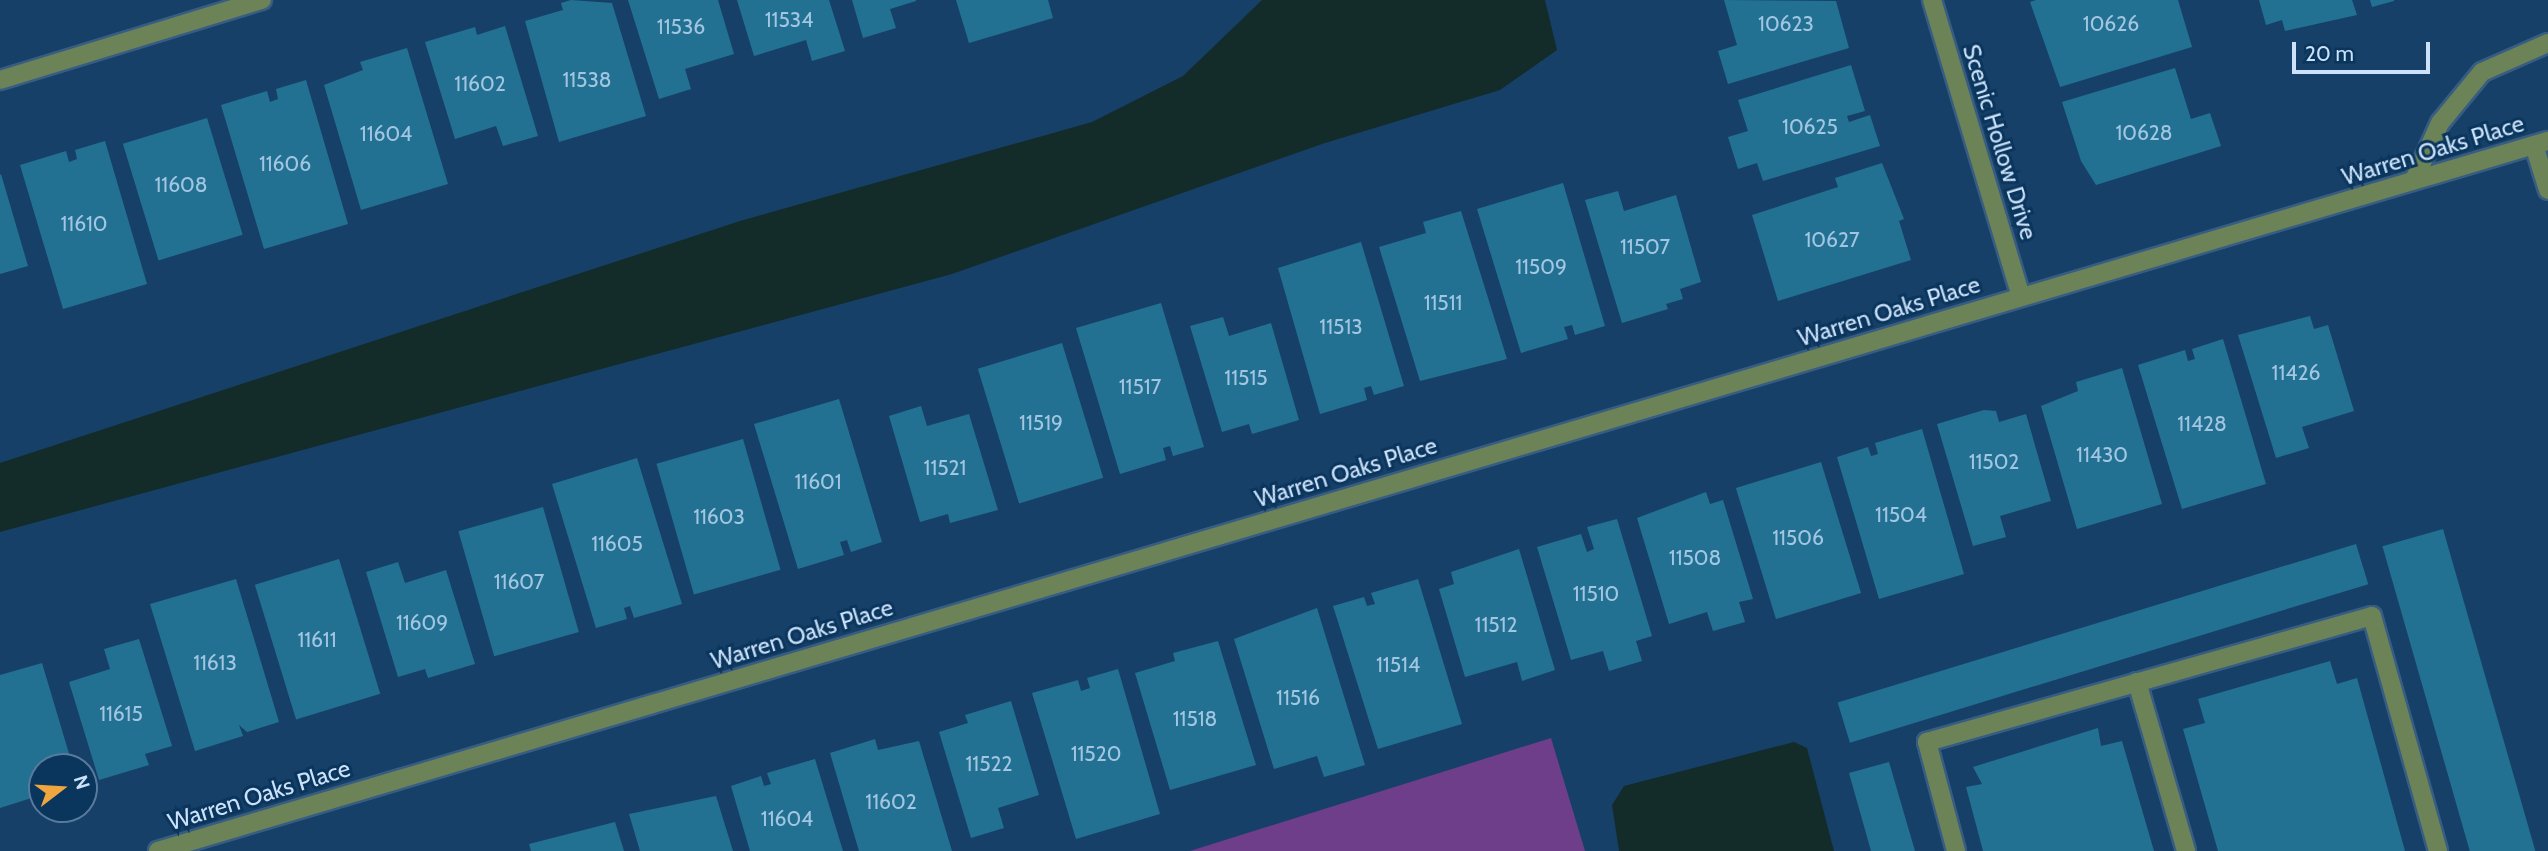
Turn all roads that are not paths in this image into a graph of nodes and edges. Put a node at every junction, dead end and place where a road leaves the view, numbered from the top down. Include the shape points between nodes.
1 (262, 0) edge
2 (1932, 0) edge
3 (2548, 43) edge
4 (0, 80) edge
5 (2541, 143) edge
6 (2414, 180) junction
7 (2548, 190) edge
8 (2021, 298) junction
9 (2137, 682) junction
10 (158, 851) edge
11 (1956, 851) edge
12 (2186, 851) edge
13 (2438, 851) edge

1 - 4 street
2 - 8 street, Scenic Hollow Drive
3 - 6 street via 2482,72 2440,123
5 - 6 street, Warren Oaks Place
5 - 7 street
6 - 8 street, Warren Oaks Place
8 - 10 street, Warren Oaks Place
9 - 11 street via 1927,742
9 - 12 street
9 - 13 street via 2372,616

